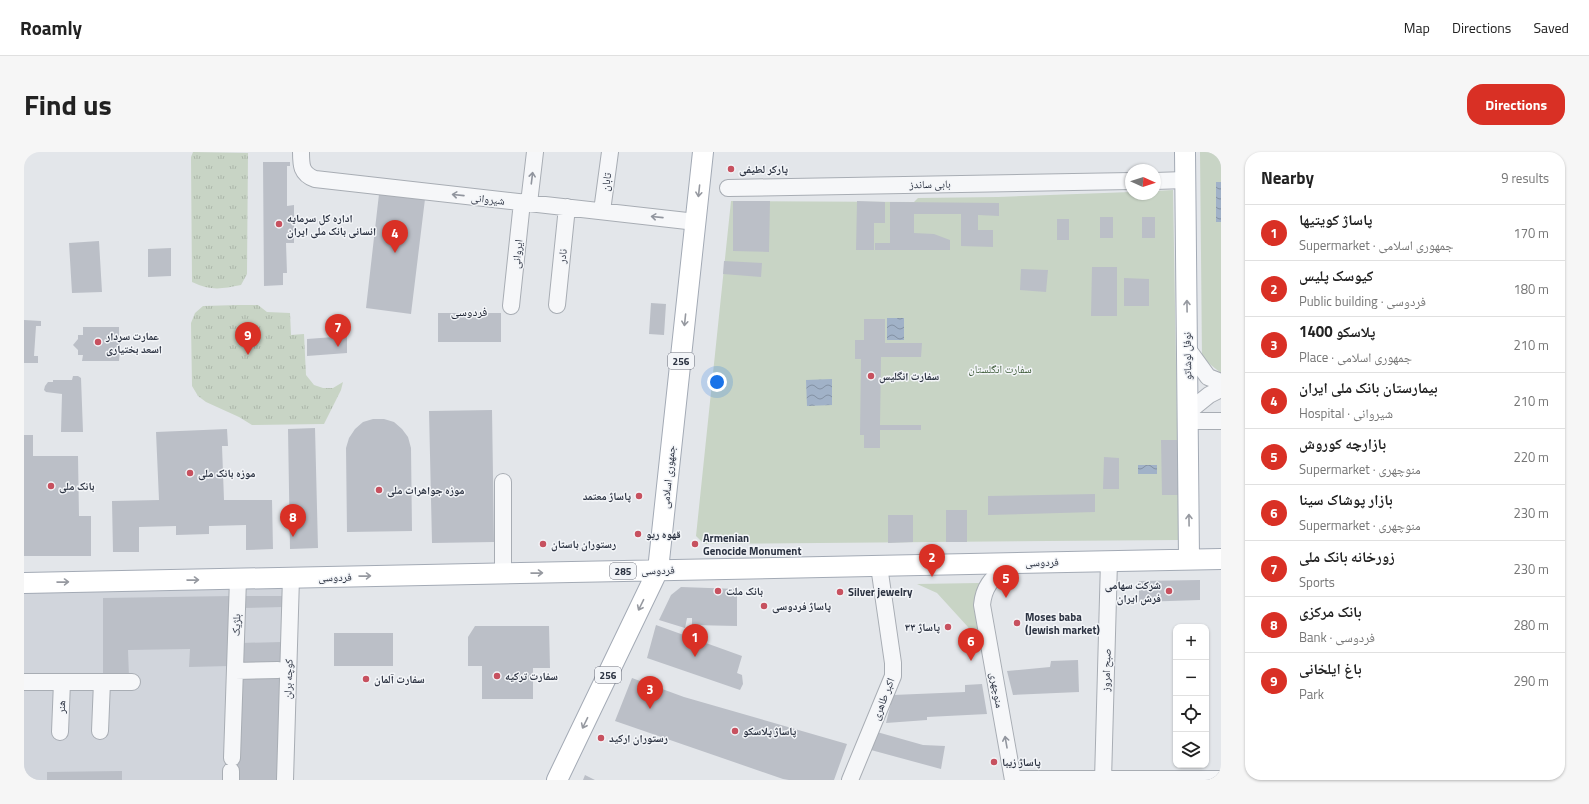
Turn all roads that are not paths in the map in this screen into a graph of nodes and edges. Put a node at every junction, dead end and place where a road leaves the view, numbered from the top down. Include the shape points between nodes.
1 (301, 152) edge
2 (535, 152) edge
3 (610, 152) edge
4 (703, 152) edge
5 (1185, 152) edge
6 (1185, 180) junction
7 (1125, 181) edge
8 (1161, 181) edge
9 (728, 188) dead end
10 (526, 203) junction
11 (567, 207) junction
12 (602, 211) junction
13 (696, 222) junction
14 (556, 304) dead end
15 (511, 306) dead end
16 (1187, 348) junction
17 (1220, 385) edge
18 (1188, 417) junction
19 (1221, 421) edge
20 (503, 482) dead end
21 (1189, 559) junction
22 (1221, 559) edge
23 (1109, 561) junction
24 (1010, 563) junction
25 (879, 566) junction
26 (658, 570) junction
27 (503, 573) junction
28 (291, 578) junction
29 (238, 579) junction
30 (24, 583) edge
31 (278, 670) dead end
32 (232, 679) junction
33 (24, 682) edge
34 (62, 682) junction
35 (102, 682) junction
36 (132, 682) dead end
37 (100, 731) dead end
38 (60, 732) dead end
39 (231, 770) edge
40 (1013, 779) edge
41 (1103, 779) edge
42 (1221, 779) edge
43 (285, 780) edge
44 (557, 780) edge
45 (850, 780) edge

10 -> 1 street, شیروانی via 315,179 303,171
10 -> 2 street, ایروانی
3 - 12 street, تابان
4 -> 13 main road, جمهوری اسلامی / 256
5 - 6 main road, نوفل لوشاتو
6 - 8 street
16 -> 6 main road, نوفل لوشاتو
7 - 9 street, بابی ساندز
10 - 11 street, شیروانی
10 - 15 street, ایروانی
11 - 12 street, شیروانی
11 - 14 street, نادر
13 -> 12 street, شیروانی
13 -> 26 main road, جمهوری اسلامی / 256
16 - 17 street via 1208,377
16 - 18 main road, نوفل لوشاتو
17 - 18 street
18 - 19 street
21 -> 18 main road, نوفل لوشاتو
20 - 27 street
21 - 22 main road, فردوسی / 285
21 - 23 main road, فردوسی / 285
23 - 24 main road, فردوسی / 285
23 - 41 street, صبح امروز
24 - 25 main road, فردوسی / 285
40 -> 24 street, منوچهری via 982,605 983,594 990,580
25 - 26 main road, فردوسی / 285
25 - 45 street, اکبر طاهری via 894,663 893,676
27 -> 26 main road, فردوسی / 285
26 -> 44 main road, جمهوری اسلامی / 256
28 -> 27 main road, فردوسی / 285
28 - 29 main road, فردوسی / 285
28 - 43 street, کوچه برلن
30 -> 29 main road, فردوسی / 285
29 - 32 street, بلژیک
31 - 32 street
32 - 39 street, بلژیک
33 - 34 street
34 - 35 street
34 - 38 street, هنر
35 - 36 street
35 - 37 street
40 - 41 street
41 - 42 street

